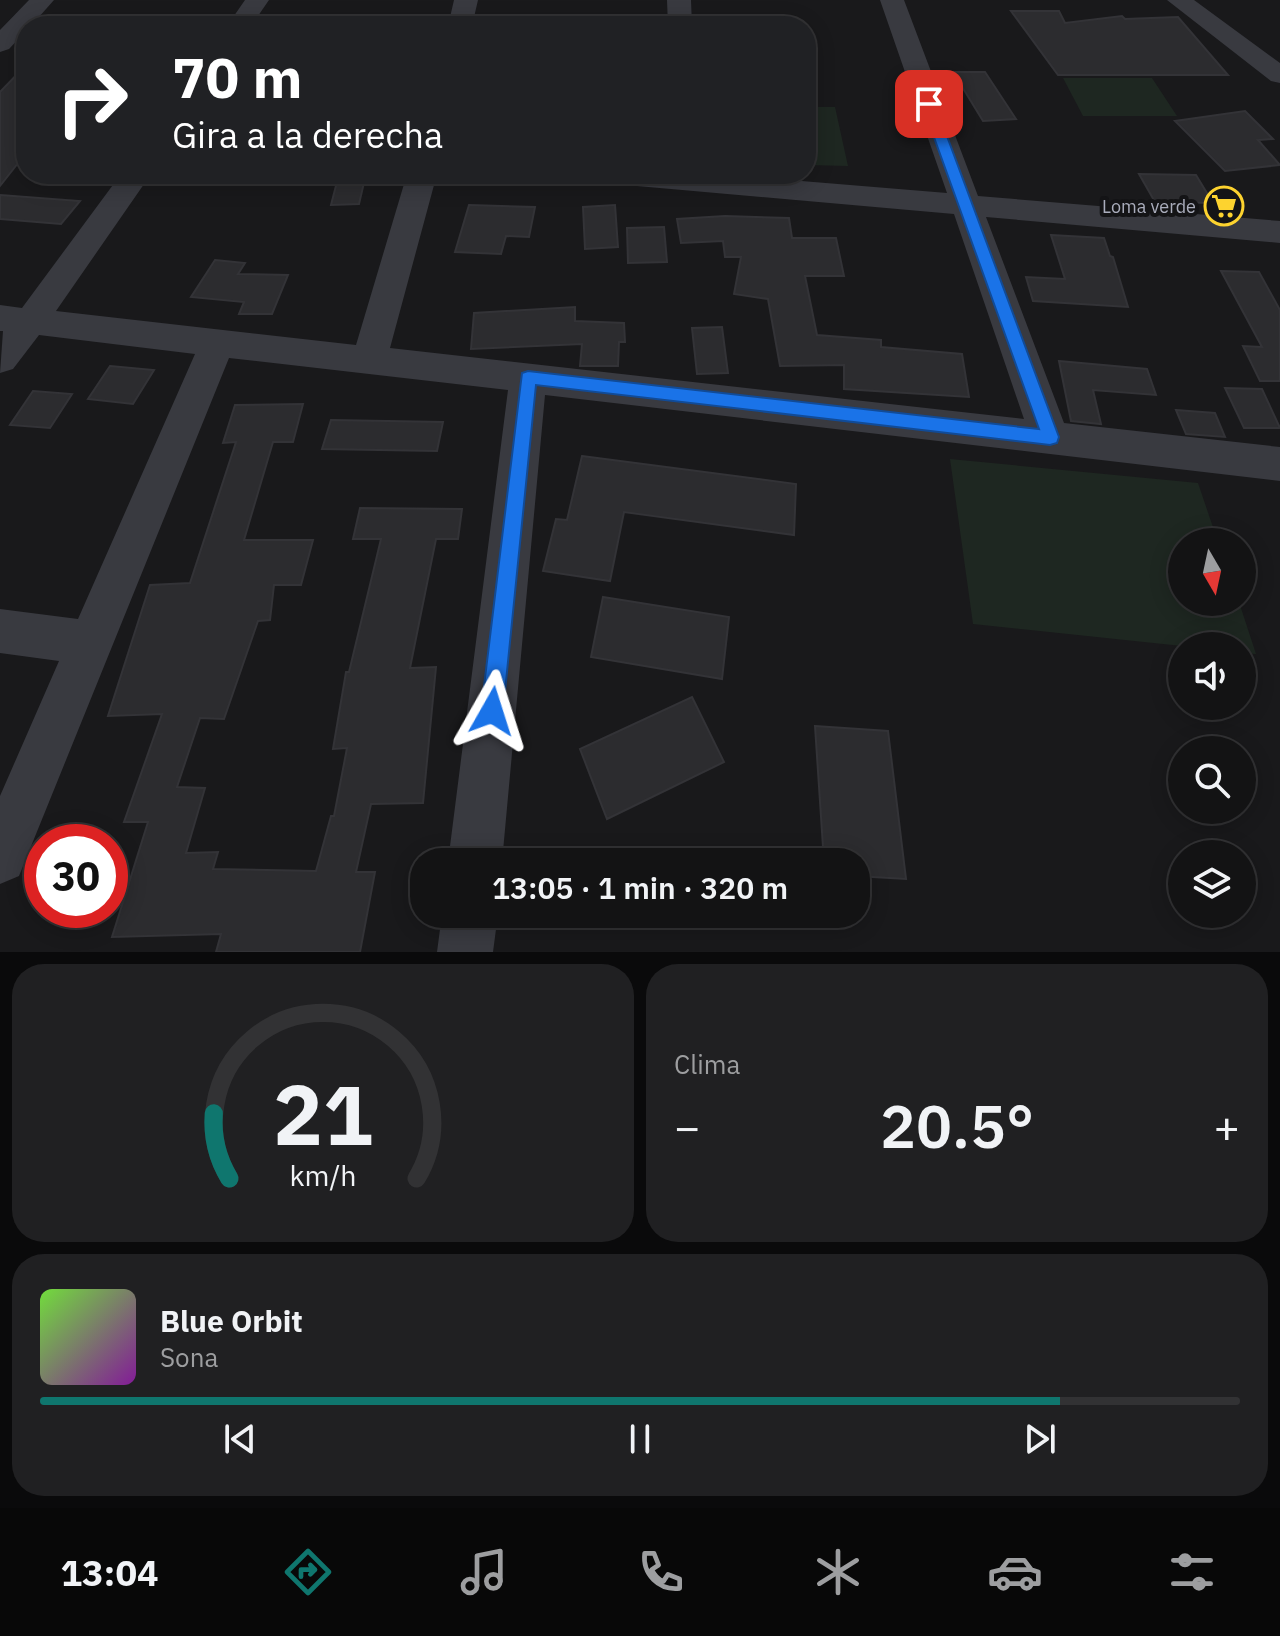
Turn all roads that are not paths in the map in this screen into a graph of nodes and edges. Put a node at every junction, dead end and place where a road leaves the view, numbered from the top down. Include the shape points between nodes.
1 (42, 0) edge
2 (892, 0) edge
3 (1179, 0) edge
4 (27, 16) edge
5 (16, 27) edge
6 (0, 44) edge
7 (1280, 75) edge
8 (128, 184) edge
9 (419, 184) edge
10 (752, 184) edge
11 (966, 205) junction
12 (1280, 232) edge
13 (16, 320) edge
14 (217, 343) junction
15 (0, 359) edge
16 (369, 360) junction
17 (528, 378) junction
18 (1050, 437) junction
19 (1280, 464) edge
20 (0, 631) edge
21 (91, 643) junction
22 (477, 848) edge
23 (0, 857) edge
24 (468, 928) edge
25 (465, 952) edge

1 - 4 street
2 - 11 street
3 - 7 street
5 - 6 street
8 - 13 street
9 - 16 street
10 - 11 street
11 - 12 street
11 - 18 street
13 - 14 street
13 - 15 street
14 - 16 street
14 - 21 street
16 - 17 street
17 - 18 street
17 - 22 street
18 - 19 street
20 - 21 street
21 - 23 street
24 - 25 street

